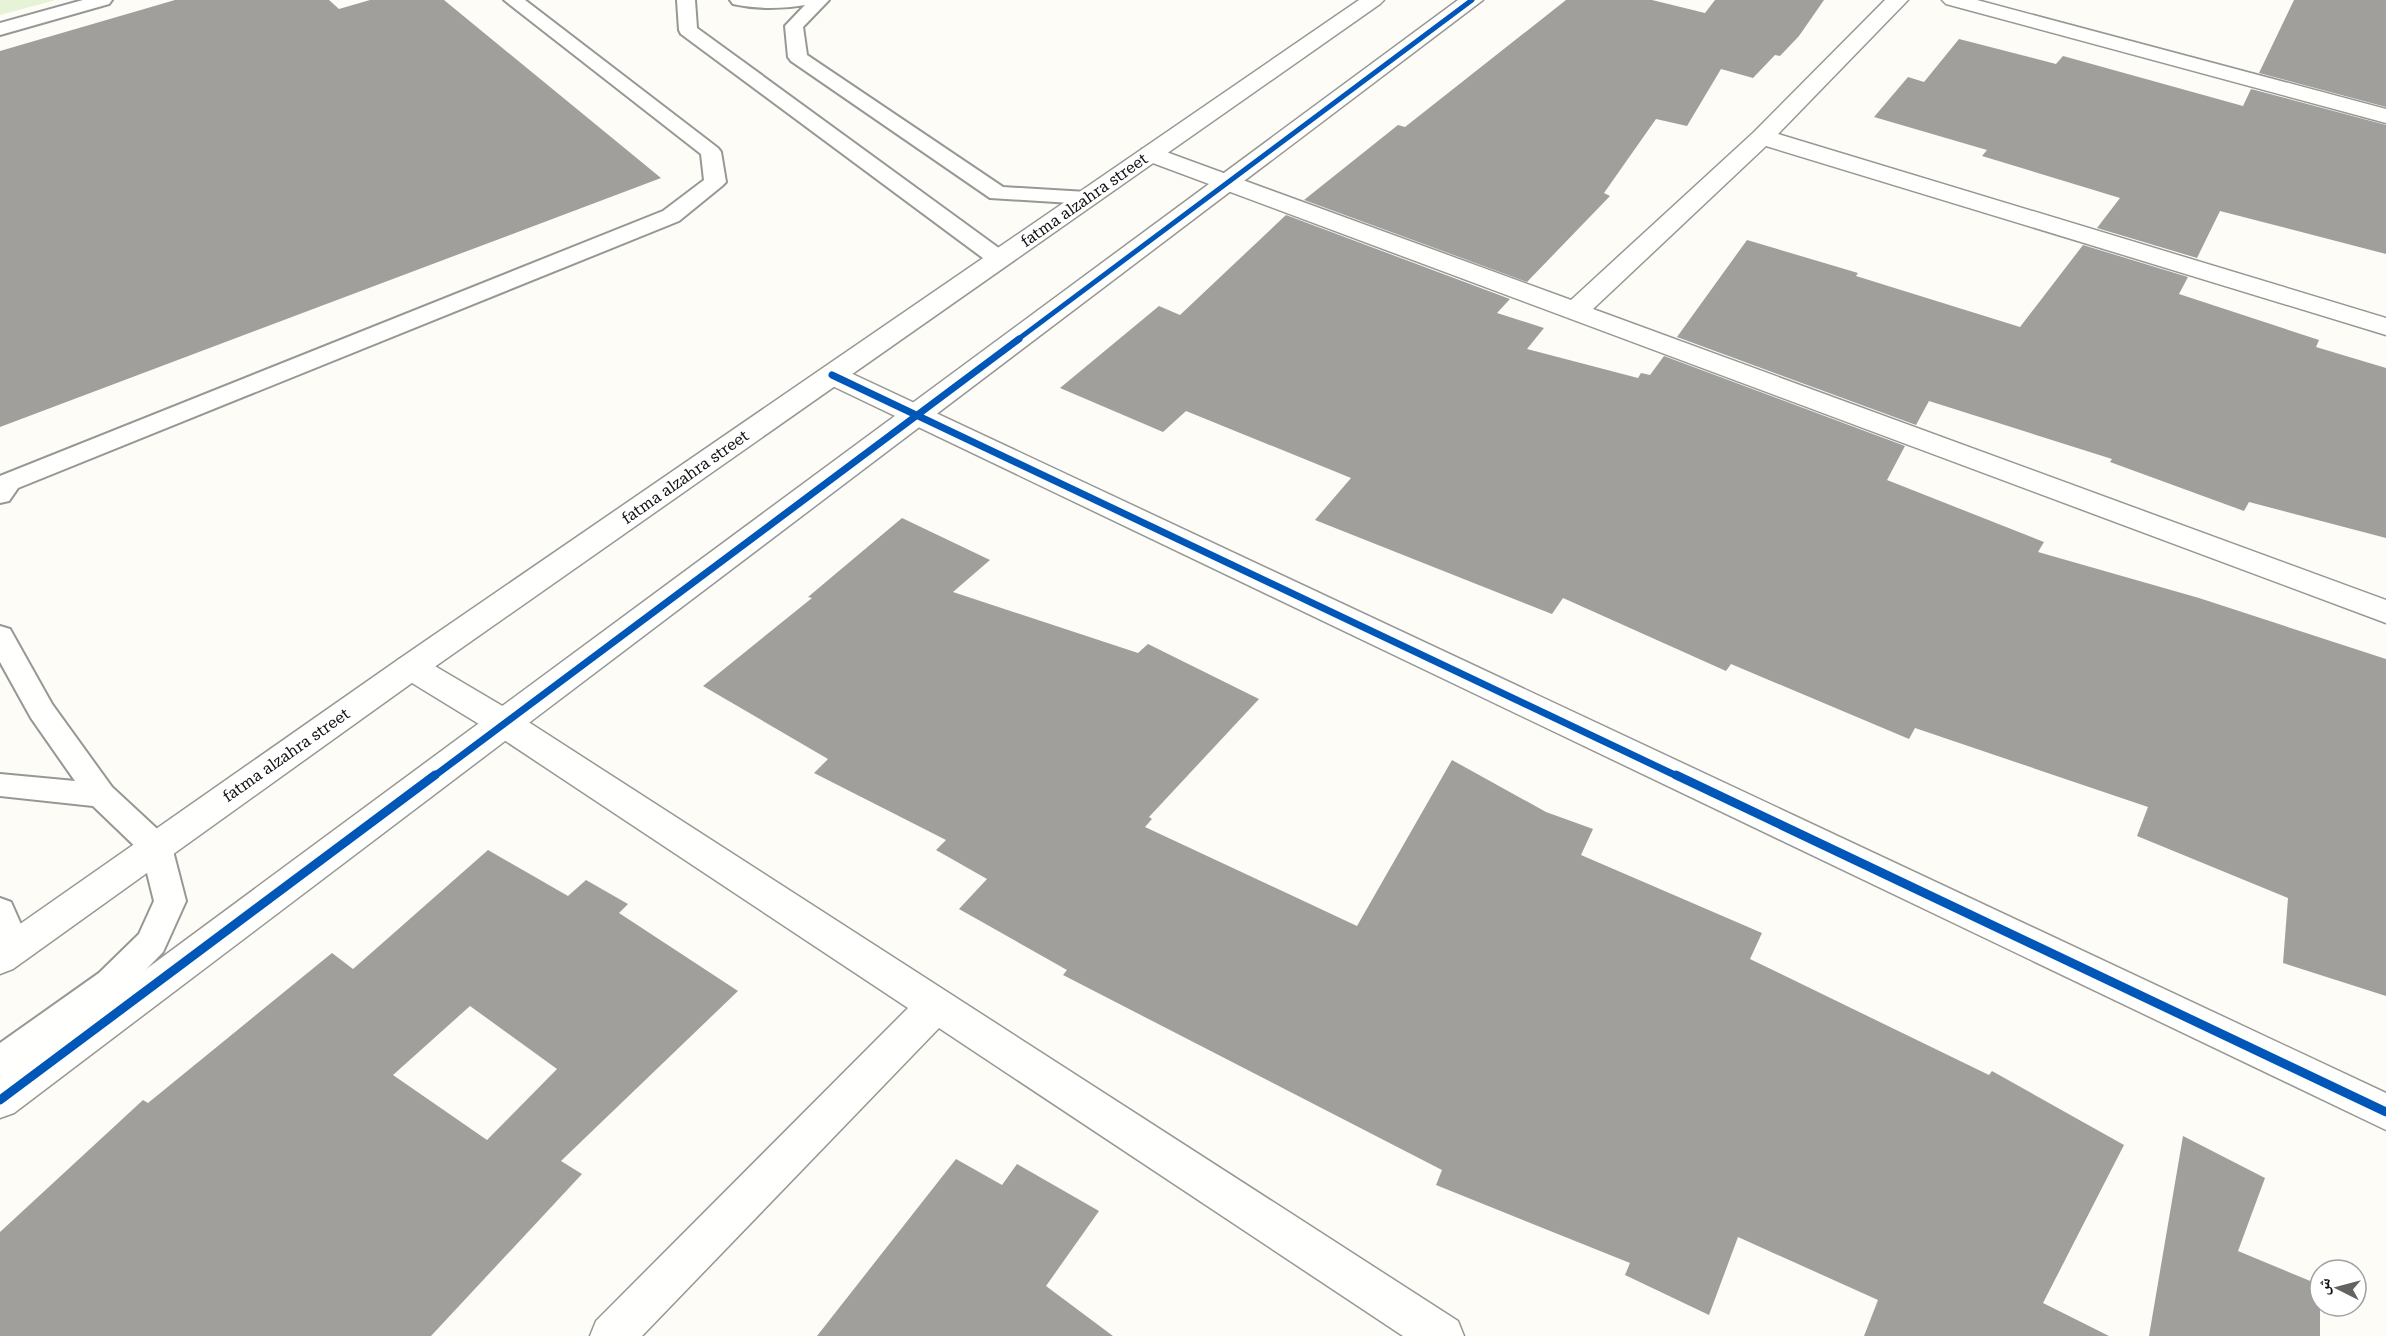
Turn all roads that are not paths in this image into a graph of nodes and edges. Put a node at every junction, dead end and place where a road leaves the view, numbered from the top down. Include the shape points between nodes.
1 (103, 0) edge
2 (513, 0) edge
3 (686, 0) edge
4 (739, 0) edge
5 (802, 0) edge
6 (819, 0) edge
7 (1373, 0) edge
8 (1472, 0) edge
9 (1898, 0) edge
10 (1953, 0) edge
11 (0, 28) edge
12 (2386, 116) edge
13 (1762, 137) junction
14 (1150, 154) junction
15 (1228, 182) junction
16 (1087, 198) junction
17 (999, 259) junction
18 (1575, 311) junction
19 (2386, 327) edge
20 (832, 375) junction
21 (916, 415) junction
22 (3, 487) edge
23 (2386, 612) edge
24 (0, 636) edge
25 (411, 667) junction
26 (504, 723) junction
27 (0, 785) edge
28 (101, 795) junction
29 (156, 847) junction
30 (0, 911) edge
31 (8, 952) edge
32 (936, 1005) junction
33 (0, 1062) edge
34 (0, 1100) edge
35 (2386, 1112) edge
36 (612, 1336) edge
37 (1442, 1336) edge

1 - 11 lane
2 - 22 lane via 711,152 716,182 671,216
3 - 17 lane via 688,30
4 - 5 lane
6 - 16 lane via 794,26 798,57 998,193
7 - 14 street, fatma alzahra street
8 - 15 street
9 - 13 street
10 - 12 street
13 - 18 street
13 - 19 street
14 - 15 street
14 - 16 street, fatma alzahra street
15 - 18 street
15 - 21 street
16 - 17 street, fatma alzahra street
17 - 20 street, fatma alzahra street
18 - 23 street
20 - 21 street
20 - 25 street, fatma alzahra street
21 - 26 street
21 - 35 street
24 - 28 lane via 41,711
25 - 26 street
25 - 29 street, fatma alzahra street
26 - 32 street
26 - 34 street
27 - 28 lane
28 - 29 lane
29 - 31 street, fatma alzahra street
29 - 33 lane via 170,901 151,943 111,983
30 - 31 lane
32 - 36 street
32 - 37 street

